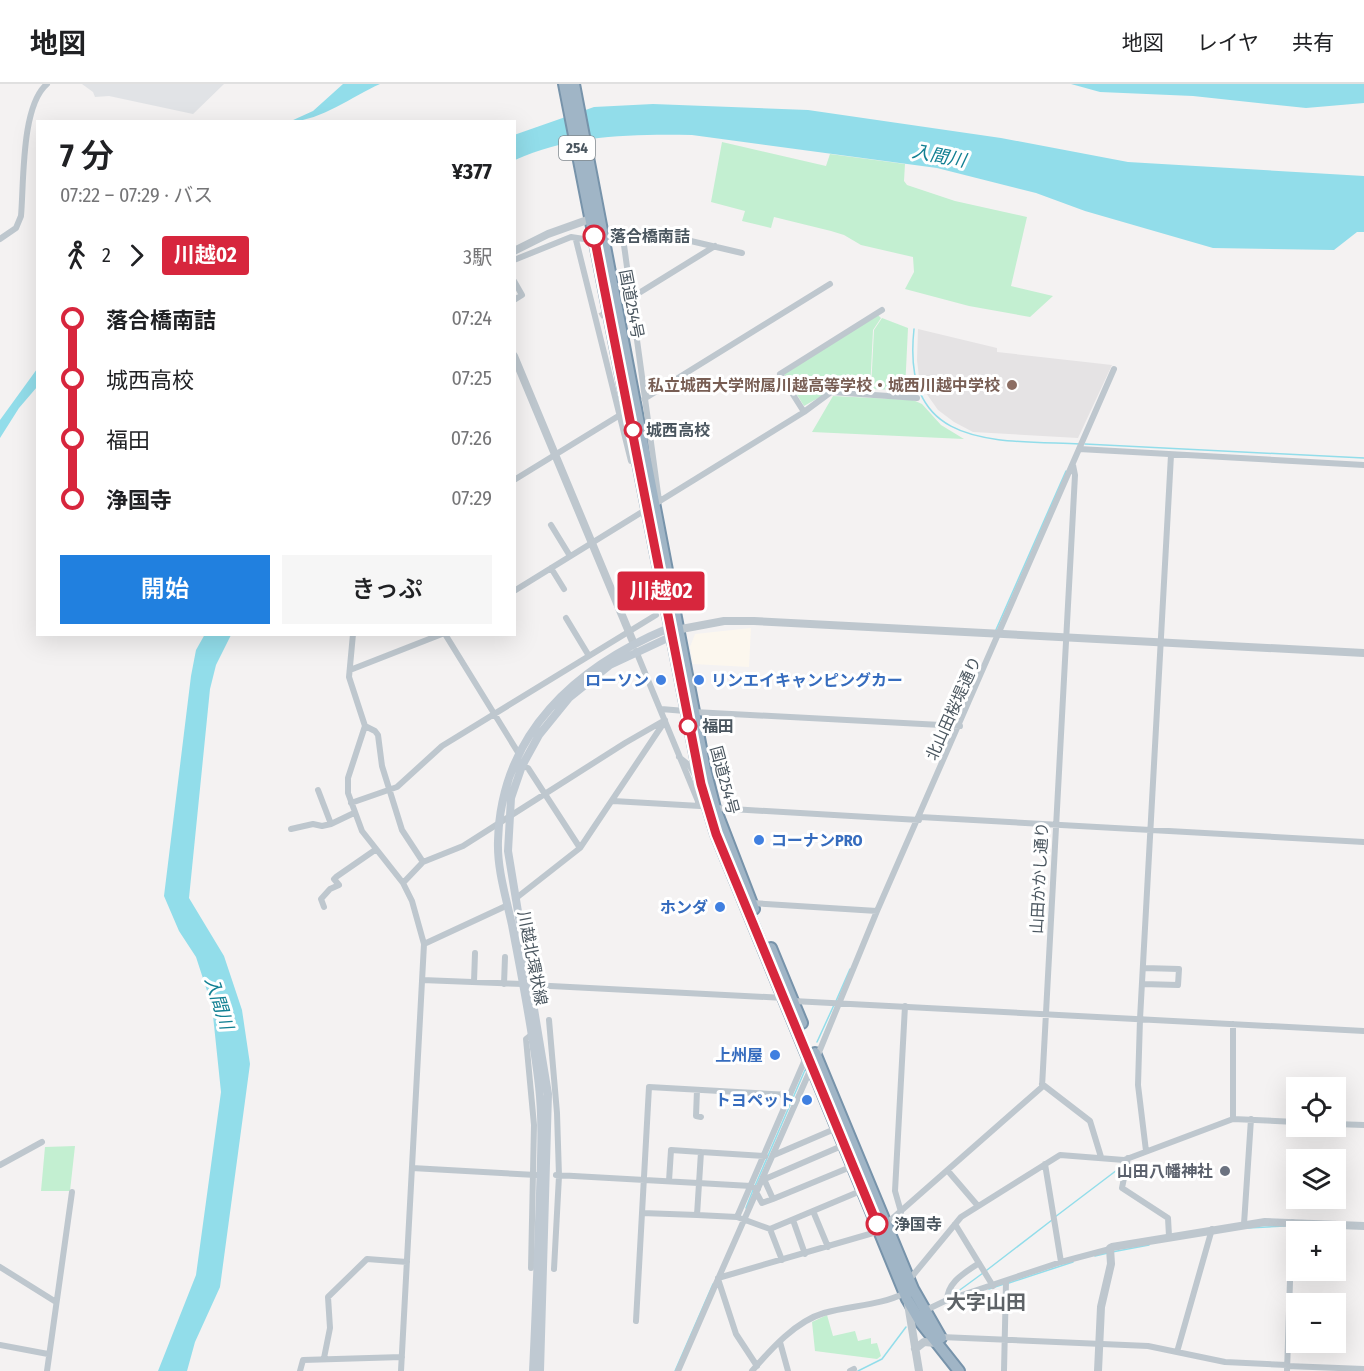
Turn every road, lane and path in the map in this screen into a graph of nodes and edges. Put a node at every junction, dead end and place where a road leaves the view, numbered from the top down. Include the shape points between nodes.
1 (47, 84) edge
2 (564, 84) edge
3 (574, 84) edge
4 (592, 214) junction
5 (584, 239) dead end
6 (0, 240) edge
7 (576, 240) junction
8 (716, 246) junction
9 (516, 249) edge
10 (742, 253) dead end
11 (516, 259) edge
12 (516, 284) edge
13 (830, 284) dead end
14 (516, 299) edge
15 (629, 299) junction
16 (882, 310) dead end
17 (517, 368) edge
18 (1114, 369) dead end
19 (917, 398) dead end
20 (644, 399) junction
21 (804, 412) junction
22 (620, 415) junction
23 (1079, 449) junction
24 (1171, 454) junction
25 (555, 455) junction
26 (638, 460) junction
27 (1073, 465) junction
28 (1364, 465) edge
29 (516, 479) edge
30 (654, 504) junction
31 (551, 525) dead end
32 (592, 543) junction
33 (570, 556) junction
34 (551, 568) junction
35 (564, 589) dead end
36 (516, 590) edge
37 (656, 615) dead end
38 (566, 618) dead end
39 (629, 630) junction
40 (672, 632) junction
41 (1001, 633) junction
42 (353, 636) edge
43 (439, 636) edge
44 (445, 636) edge
45 (1066, 637) junction
46 (1161, 642) junction
47 (635, 647) junction
48 (1364, 653) edge
49 (589, 656) junction
50 (350, 670) junction
51 (661, 709) junction
52 (690, 711) junction
53 (495, 714) junction
54 (665, 720) junction
55 (365, 726) junction
56 (960, 726) junction
57 (519, 754) junction
58 (678, 757) junction
59 (522, 766) junction
60 (701, 784) junction
61 (318, 790) dead end
62 (390, 792) junction
63 (545, 794) junction
64 (613, 801) junction
65 (351, 803) junction
66 (715, 808) junction
67 (354, 813) junction
68 (510, 816) junction
69 (920, 819) junction
70 (499, 821) junction
71 (331, 824) junction
72 (1056, 825) junction
73 (291, 829) dead end
74 (1150, 830) junction
75 (1364, 842) edge
76 (580, 848) junction
77 (375, 850) junction
78 (423, 862) junction
79 (403, 883) junction
80 (511, 902) junction
81 (752, 903) junction
82 (324, 908) dead end
83 (877, 911) junction
84 (424, 944) junction
85 (475, 953) dead end
86 (505, 957) dead end
87 (1144, 968) junction
88 (422, 980) junction
89 (474, 982) junction
90 (504, 984) junction
91 (1143, 984) junction
92 (527, 985) junction
93 (788, 1000) junction
94 (840, 1003) junction
95 (905, 1006) junction
96 (1044, 1014) junction
97 (1140, 1019) junction
98 (549, 1020) dead end
99 (1233, 1024) junction
100 (1364, 1031) edge
101 (540, 1037) junction
102 (812, 1059) junction
103 (1042, 1084) junction
104 (697, 1090) junction
105 (790, 1095) junction
106 (701, 1117) dead end
107 (1233, 1119) junction
108 (1251, 1119) junction
109 (1286, 1121) edge
110 (1346, 1124) edge
111 (1364, 1125) edge
112 (837, 1128) junction
113 (42, 1142) dead end
114 (844, 1145) junction
115 (1146, 1151) junction
116 (701, 1152) junction
117 (773, 1155) junction
118 (765, 1156) junction
119 (1101, 1157) junction
120 (1128, 1158) junction
121 (1045, 1164) junction
122 (0, 1165) edge
123 (853, 1166) junction
124 (412, 1168) junction
125 (948, 1171) junction
126 (535, 1175) junction
127 (557, 1175) junction
128 (764, 1178) junction
129 (644, 1180) junction
130 (669, 1181) junction
131 (699, 1183) junction
132 (755, 1189) junction
133 (863, 1190) junction
134 (72, 1192) dead end
135 (773, 1199) junction
136 (978, 1206) junction
137 (813, 1211) junction
138 (901, 1212) junction
139 (642, 1213) junction
140 (697, 1215) junction
141 (741, 1218) junction
142 (793, 1220) junction
143 (1286, 1222) edge
144 (955, 1224) junction
145 (1244, 1224) junction
146 (1346, 1225) edge
147 (1364, 1226) edge
148 (883, 1228) junction
149 (770, 1229) junction
150 (1212, 1229) junction
151 (1169, 1236) junction
152 (828, 1247) junction
153 (1110, 1249) junction
154 (805, 1254) junction
155 (782, 1260) junction
156 (407, 1262) junction
157 (1061, 1262) junction
158 (979, 1263) junction
159 (0, 1266) edge
160 (531, 1268) dead end
161 (554, 1269) dead end
162 (718, 1279) junction
163 (909, 1280) junction
164 (1006, 1281) junction
165 (1290, 1281) edge
166 (993, 1286) junction
167 (906, 1296) junction
168 (947, 1300) junction
169 (56, 1302) junction
170 (922, 1317) junction
171 (636, 1321) dead end
172 (938, 1340) junction
173 (1005, 1340) junction
174 (780, 1342) junction
175 (1099, 1344) junction
176 (0, 1345) edge
177 (915, 1349) junction
178 (1177, 1352) junction
179 (48, 1354) junction
180 (402, 1357) junction
181 (324, 1358) junction
182 (755, 1368) edge
183 (1287, 1368) edge
184 (1364, 1369) edge
185 (46, 1371) edge
186 (300, 1371) edge
187 (401, 1371) edge
188 (533, 1371) edge
189 (540, 1371) edge
190 (678, 1371) edge
191 (788, 1371) edge
192 (919, 1371) edge
193 (959, 1371) edge
194 (967, 1371) edge
195 (1004, 1371) edge
196 (1098, 1371) edge

1 - 6 street via 31,109 21,216 16,228
2 - 4 highway, 国道254号 / 254
3 - 4 highway, 国道254号 / 254
4 - 9 street
4 - 26 highway, 国道254号 / 254
4 - 30 highway, 国道254号 / 254
5 - 7 street
7 - 11 street via 571,237
7 - 22 street
8 - 10 street
8 - 15 street
8 - 15 street via 667,236 615,234 624,245
12 - 14 street via 522,295
13 - 20 street
15 - 20 street
16 - 21 street via 780,374
17 - 25 street
18 - 23 street, 北山田桜堤通り
19 - 21 street via 831,392
20 - 30 street
21 - 30 street
22 - 25 street
22 - 26 street via 631,461
23 - 24 street
23 - 27 street, 北山田桜堤通り
24 - 28 street
24 - 46 street
25 - 29 street
25 - 32 street
26 - 30 highway, 国道254号 / 254
27 - 41 street, 北山田桜堤通り
27 - 45 street, 山田かかし通り
30 - 32 street
30 - 40 highway, 国道254号 / 254
31 - 33 street
32 - 33 street
32 - 39 street
33 - 34 street
34 - 35 street
34 - 36 street
37 - 39 street
38 - 49 street
39 - 47 street
39 - 49 street
40 - 41 street via 703,623 754,621
40 - 47 main road, 川越北環状線
40 - 52 highway, 国道254号 / 254
41 - 45 street
41 - 56 street, 北山田桜堤通り
42 - 50 street
43 - 50 street
44 - 53 street
45 - 46 street
45 - 72 street, 山田かかし通り
46 - 48 street
46 - 74 street
47 - 51 street
47 - 57 main road, 川越北環状線 via 581,676 537,724
47 - 59 main road, 川越北環状線 via 569,698 539,735
49 - 53 street
50 - 55 street via 351,686
51 - 52 street
51 - 54 street
52 - 56 street
52 - 60 highway, 国道254号 / 254
52 - 66 highway, 国道254号 / 254
53 - 57 street
53 - 62 street via 439,749
54 - 58 street
54 - 63 street
54 - 64 street
55 - 62 street via 378,735
55 - 65 street via 348,778
56 - 69 street, 北山田桜堤通り
57 - 70 main road, 川越北環状線 via 506,787
58 - 60 street via 690,766
58 - 64 street via 700,806
59 - 63 street via 528,768
59 - 68 main road, 川越北環状線 via 511,798
60 - 93 highway, 国道254号 / 254 via 716,834
61 - 71 street
62 - 65 street
62 - 78 street via 406,840
63 - 68 street
63 - 76 street
64 - 76 street
65 - 67 street
66 - 69 street
66 - 81 highway, 国道254号 / 254
67 - 71 street
67 - 77 street
68 - 70 street
68 - 80 main road, 川越北環状線
69 - 72 street
69 - 83 street, 北山田桜堤通り
70 - 78 street via 463,846
70 - 80 main road, 川越北環状線 via 499,854
71 - 73 street
72 - 74 street
72 - 96 street, 山田かかし通り
74 - 75 street
74 - 87 street
76 - 80 street
77 - 79 street
77 - 82 street via 334,879 339,885 322,897
78 - 79 street
79 - 84 street
80 - 84 street
80 - 92 main road, 川越北環状線
81 - 83 street
81 - 93 highway, 国道254号 / 254
83 - 94 street, 北山田桜堤通り
84 - 88 street
85 - 89 street
86 - 90 street
87 - 91 street
87 - 91 street via 1179,969 1178,985
88 - 89 street
88 - 124 street
89 - 90 street
90 - 92 street
91 - 97 street
92 - 93 street
92 - 101 main road, 川越北環状線
93 - 94 street
93 - 102 highway, 国道254号 / 254
94 - 95 street
94 - 102 street, 北山田桜堤通り
95 - 96 street
95 - 138 street via 895,1191
96 - 97 street
96 - 103 street, 山田かかし通り
97 - 99 street
97 - 115 street via 1138,1085
98 - 101 street
99 - 100 street
99 - 107 street
101 - 126 street via 526,1039 533,1091
101 - 127 street via 556,1081
101 - 188 main road, 川越北環状線 via 542,1142
101 - 189 main road, 川越北環状線 via 548,1094 549,1151
102 - 105 street
102 - 112 highway, 国道254号 / 254
102 - 117 street
102 - 148 highway, 国道254号 / 254
103 - 119 street via 1090,1121
103 - 125 street
104 - 105 street
104 - 106 street via 696,1116
104 - 129 street via 649,1087
105 - 118 street
107 - 108 street
107 - 115 street
108 - 109 street
108 - 145 street
110 - 111 street
112 - 114 highway, 国道254号 / 254
112 - 117 street
113 - 122 street
114 - 123 highway, 国道254号 / 254
114 - 128 street
115 - 120 street
116 - 118 street
116 - 130 street via 671,1150
116 - 131 street
117 - 128 street
118 - 132 street
119 - 120 street
119 - 121 street via 1060,1155
120 - 151 street via 1123,1189 1168,1218
121 - 136 street
121 - 157 street
123 - 133 highway, 国道254号 / 254
123 - 135 street
124 - 126 street
124 - 156 street
125 - 136 street
125 - 138 street
126 - 160 street
127 - 129 street
127 - 161 street
128 - 132 street
128 - 135 street
129 - 130 street
129 - 139 street
130 - 131 street
131 - 132 street
131 - 140 street
132 - 135 street via 762,1203
132 - 141 street
133 - 137 street
133 - 148 highway, 国道254号 / 254
134 - 169 street
136 - 144 street
137 - 142 street
137 - 152 street
138 - 148 street
139 - 140 street
139 - 171 street
140 - 141 street
141 - 149 street
141 - 162 street
142 - 149 street
142 - 154 street
143 - 145 street
144 - 158 street
144 - 163 street
145 - 150 street
146 - 147 street
148 - 152 street
148 - 163 highway, 国道254号 / 254
148 - 167 highway, 国道254号 / 254
149 - 155 street
150 - 151 street
150 - 178 street
151 - 153 street
152 - 154 street
153 - 157 street
153 - 175 street
154 - 155 street
155 - 162 street
156 - 180 street
156 - 181 street via 367,1259 328,1297 330,1328
157 - 164 street
158 - 166 street
158 - 168 street via 954,1281
159 - 169 street
162 - 182 street via 736,1334
162 - 190 street
163 - 170 highway, 国道254号 / 254
164 - 166 street
164 - 173 street
165 - 183 street
166 - 168 street
167 - 170 highway, 254
167 - 174 street via 817,1315
167 - 177 street
168 - 170 street
169 - 179 street
170 - 172 highway, 254
170 - 177 street
172 - 173 street
172 - 177 street via 924,1342
172 - 193 highway, 254
172 - 194 highway, 254
173 - 175 street
173 - 195 street
174 - 182 street
174 - 191 street
175 - 178 street via 1148,1346
175 - 196 street
176 - 179 street
177 - 192 street
178 - 183 street
179 - 185 street
180 - 181 street
180 - 187 street
181 - 186 street via 303,1360
183 - 184 street

